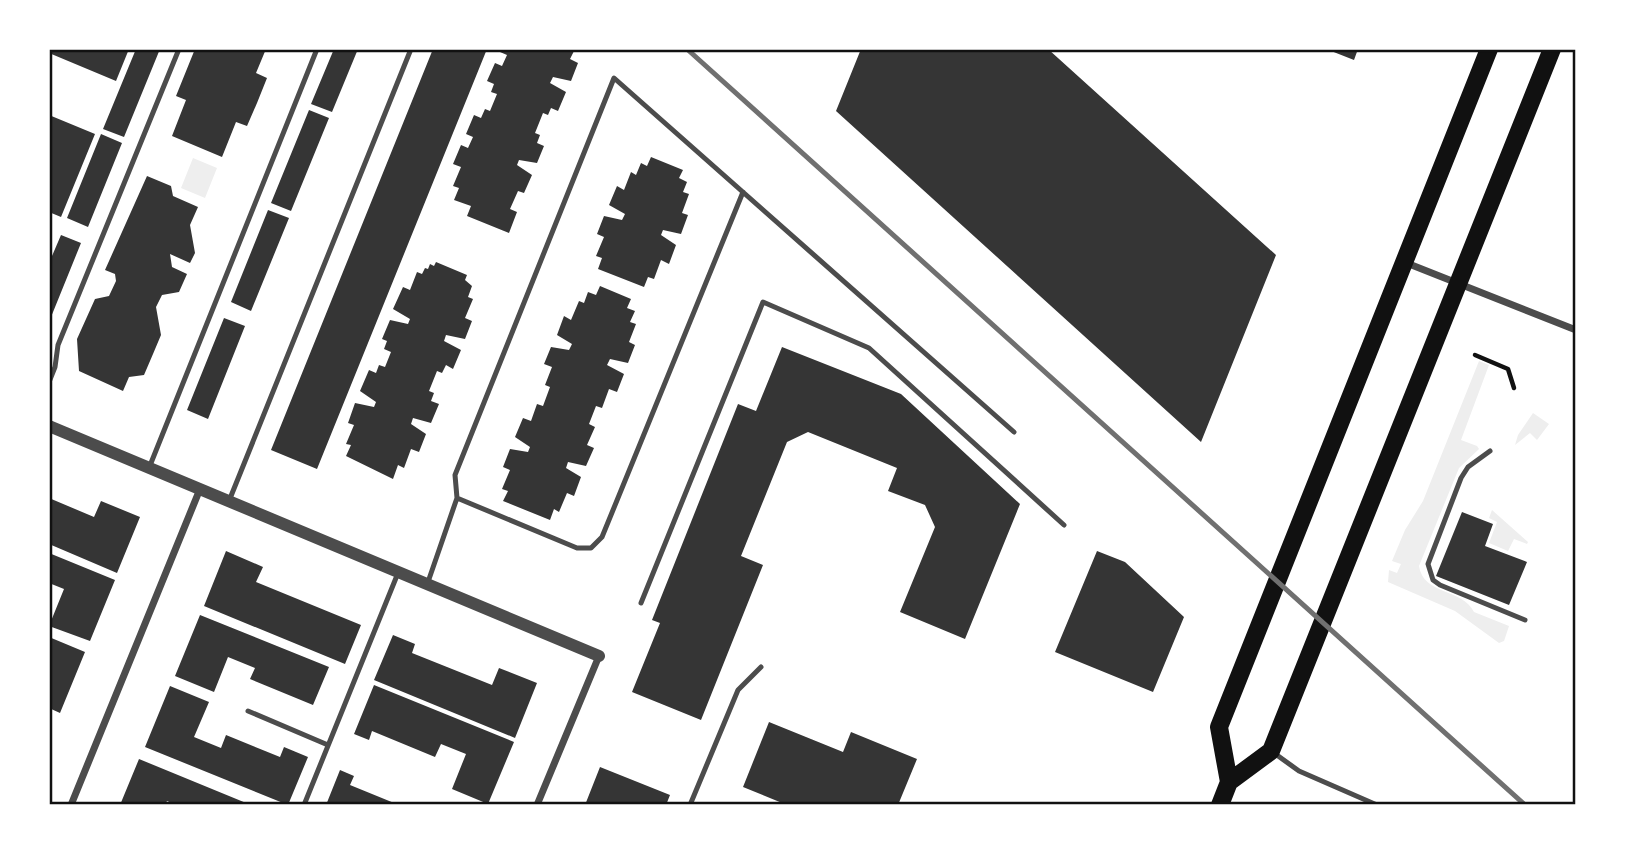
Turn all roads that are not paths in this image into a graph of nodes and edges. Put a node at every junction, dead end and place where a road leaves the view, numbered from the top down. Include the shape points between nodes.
1 (179, 49) edge
2 (317, 49) edge
3 (411, 49) edge
4 (1489, 49) edge
5 (1552, 49) edge
6 (743, 192) junction
7 (1403, 261) junction
8 (1458, 283) junction
9 (1576, 330) edge
10 (49, 382) edge
11 (49, 426) edge
12 (1014, 432) dead end
13 (1490, 451) dead end
14 (149, 468) junction
15 (200, 489) junction
16 (457, 498) junction
17 (229, 501) junction
18 (1064, 525) dead end
19 (399, 570) junction
20 (428, 582) junction
21 (641, 603) dead end
22 (1525, 620) dead end
23 (599, 656) joint
24 (761, 667) dead end
25 (248, 712) dead end
26 (328, 745) junction
27 (1271, 751) junction
28 (1229, 782) junction
29 (71, 805) edge
30 (304, 805) edge
31 (537, 805) edge
32 (691, 805) edge
33 (1220, 805) edge
34 (1377, 805) edge

1 - 10 lane via 58,345
2 - 14 lane
3 - 17 lane
4 - 7 main road
5 - 8 main road
6 - 12 lane
6 - 16 lane via 602,537 591,548 577,548
6 - 16 lane via 614,78 455,475
7 - 8 street
7 - 28 main road via 1219,727
8 - 9 street
8 - 27 main road
11 - 14 street
13 - 22 lane via 1461,478 1428,564 1433,580 1440,585
14 - 15 street
15 - 17 street
15 - 29 street
16 - 20 lane
17 - 19 street
18 - 21 lane via 869,348 763,302
19 - 20 street
19 - 26 lane
20 - 23 street
23 - 31 street
24 - 32 lane via 738,690
25 - 26 lane
26 - 30 lane
27 - 28 main road
27 - 34 lane via 1299,771
28 - 33 main road

